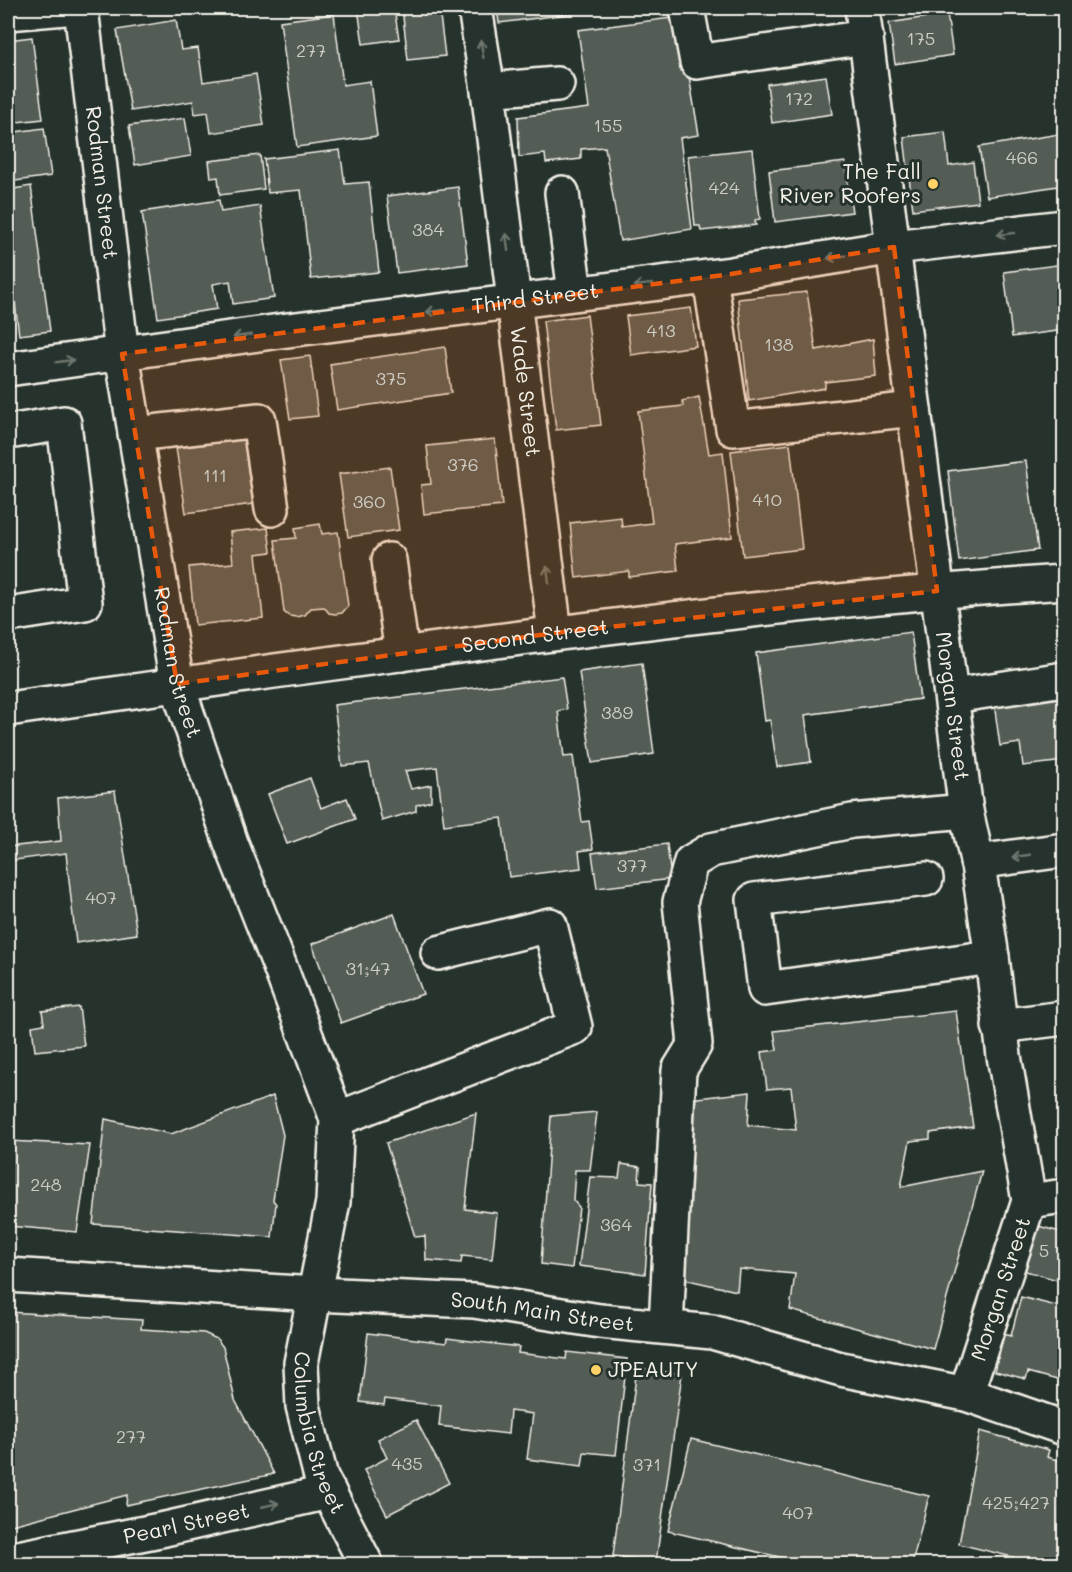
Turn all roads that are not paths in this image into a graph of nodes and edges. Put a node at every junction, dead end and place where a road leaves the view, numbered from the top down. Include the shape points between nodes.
1 (65, 8) edge
2 (81, 8) edge
3 (475, 8) edge
4 (687, 8) edge
5 (8, 13) edge
6 (864, 22) edge
7 (557, 84) dead end
8 (488, 90) junction
9 (562, 193) dead end
10 (1065, 227) edge
11 (894, 247) junction
12 (710, 277) junction
13 (575, 293) junction
14 (514, 300) junction
15 (122, 354) junction
16 (8, 369) edge
17 (914, 409) junction
18 (8, 432) edge
19 (135, 434) junction
20 (272, 509) dead end
21 (390, 560) dead end
22 (1065, 582) edge
23 (936, 591) junction
24 (8, 615) edge
25 (555, 633) junction
26 (402, 654) junction
27 (1065, 679) edge
28 (177, 684) junction
29 (953, 696) junction
30 (8, 709) edge
31 (966, 811) junction
32 (1065, 850) edge
33 (977, 862) junction
34 (926, 879) dead end
35 (438, 953) dead end
36 (992, 957) junction
37 (1065, 1018) edge
38 (999, 1026) junction
39 (337, 1119) junction
40 (1065, 1197) edge
41 (1029, 1201) junction
42 (8, 1275) edge
43 (315, 1294) junction
44 (666, 1327) junction
45 (966, 1394) junction
46 (1065, 1428) edge
47 (329, 1492) junction
48 (8, 1560) edge
49 (366, 1564) edge

1 - 5 street
2 - 15 street, Rodman Street
8 -> 3 street, Wade Street
4 - 6 street via 697,62
6 - 11 street, Morgan Street
7 - 8 street
14 -> 8 street, Wade Street
9 - 13 street
10 -> 11 street, Third Street
11 -> 12 street, Third Street
11 - 17 street, Morgan Street
12 -> 13 street, Third Street
12 - 17 street via 733,429
13 - 14 street, Third Street
14 -> 15 street, Third Street
25 -> 14 street, Wade Street
16 -> 15 street, Third Street
15 - 19 street, Rodman Street
17 - 23 street, Morgan Street
18 - 24 street via 64,423 85,603
19 - 20 street via 259,420
19 - 28 street, Rodman Street
21 - 26 street
22 - 23 street, Second Street
23 - 25 street, Second Street
23 - 29 street, Morgan Street
25 - 26 street, Second Street
26 - 28 street, Second Street
27 - 29 street
28 - 30 street, Second Street
28 - 39 street, Rodman Street via 231,843
29 - 31 street, Morgan Street
31 - 33 street, Morgan Street
31 - 44 street via 852,821 711,850 691,862 680,902 695,1044 679,1070
32 -> 33 street
33 - 36 street, Morgan Street
34 - 36 street via 754,900 765,989
35 - 39 street via 550,925 575,1027
36 - 38 street, Morgan Street
37 - 38 street
38 - 41 street, Morgan Street
39 - 43 street, Rodman Street via 333,1202
40 - 41 street
41 - 45 street, Morgan Street
42 - 43 street, South Main Street
43 - 44 street, South Main Street via 474,1301
43 - 47 street, Columbia Street via 301,1363 303,1406 321,1477
44 - 45 street, South Main Street via 711,1332 841,1369
45 - 46 street, South Main Street
48 -> 47 street, Pearl Street
47 - 49 street, Columbia Street

